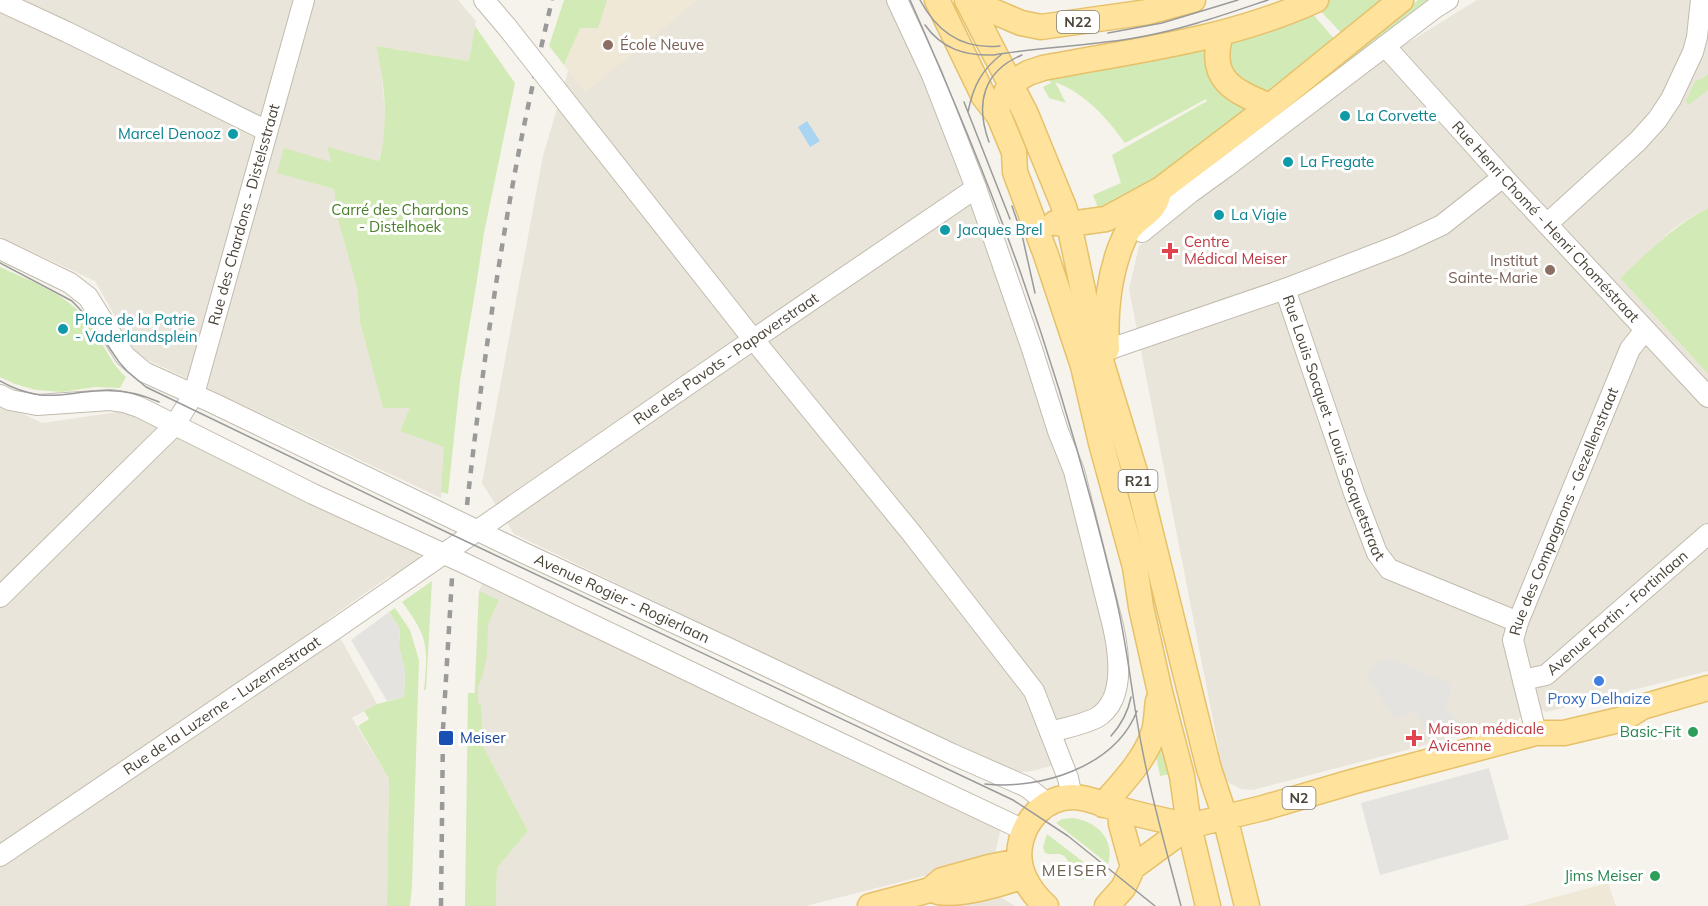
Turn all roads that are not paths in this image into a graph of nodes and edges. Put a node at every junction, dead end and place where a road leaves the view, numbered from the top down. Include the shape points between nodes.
1 (304, 0) edge
2 (484, 0) edge
3 (897, 0) edge
4 (938, 0) edge
5 (967, 0) edge
6 (1192, 0) edge
7 (1316, 0) edge
8 (1401, 0) edge
9 (1448, 0) edge
10 (1701, 0) edge
11 (0, 1) edge
12 (1221, 34) junction
13 (1385, 46) junction
14 (1701, 54) edge
15 (1010, 84) junction
16 (1270, 106) junction
17 (1297, 113) junction
18 (999, 116) junction
19 (267, 131) junction
20 (1014, 152) junction
21 (1503, 177) junction
22 (976, 188) junction
23 (1161, 189) junction
24 (1069, 224) junction
25 (1547, 224) junction
26 (0, 249) edge
27 (1118, 254) junction
28 (1285, 289) junction
29 (1645, 330) junction
30 (754, 339) junction
31 (1105, 357) junction
32 (194, 394) junction
33 (0, 395) edge
34 (1708, 397) edge
35 (174, 426) junction
36 (477, 530) junction
37 (1708, 534) edge
38 (444, 554) junction
39 (0, 597) edge
40 (1518, 622) junction
41 (1523, 680) junction
42 (1708, 688) edge
43 (1160, 692) junction
44 (1050, 732) junction
45 (1536, 733) junction
46 (1072, 797) junction
47 (1048, 804) junction
48 (1112, 807) junction
49 (1225, 817) junction
50 (1189, 826) junction
51 (1024, 830) junction
52 (0, 856) edge
53 (1133, 867) junction
54 (1021, 868) junction
55 (870, 906) edge
56 (1046, 906) edge
57 (1107, 906) edge
58 (1208, 906) edge
59 (1247, 906) edge

1 - 19 street, Rue des Chardons - Distelsstraat
2 - 30 street, bridge
3 - 22 street via 932,75
4 - 18 main road, R21 via 984,97
5 - 6 main road, N22 via 1021,23 1041,27 1148,12
5 - 15 main road, R21
7 - 12 main road
8 - 16 main road
9 - 13 street
10 - 14 street via 1697,37
11 - 19 street
12 - 15 main road via 1043,68
12 - 16 main road via 1217,58 1225,80 1242,94
13 - 17 street
13 - 21 street, Rue Henri Chomé - Henri Choméstraat
14 - 25 street via 1657,120 1638,141
15 - 18 main road
15 - 24 main road, R21 via 1039,142
16 - 17 street
16 - 23 main road
17 - 27 street via 1146,227
18 - 20 main road, R21
19 - 32 street, Rue des Chardons - Distelsstraat
20 - 24 main road via 1028,167 1049,217 1054,223
20 - 43 main road, R21 via 1015,172 1089,391 1135,567
21 - 25 street, Rue Henri Chomé - Henri Choméstraat
21 - 28 street via 1442,225
22 - 30 street, Rue des Pavots - Papaverstraat
22 - 44 street via 1074,471 1118,649 1114,693 1103,712 1078,725
23 - 24 main road via 1106,219
23 - 27 main road via 1155,205 1130,227
24 - 31 main road, R21 via 1091,328
25 - 29 street, Rue Henri Chomé - Henri Choméstraat
26 - 32 street via 80,290 125,356 144,372
27 - 31 main road via 1107,301
28 - 31 street
28 - 40 street, Rue Louis Socquet - Louis Socquetstraat via 1377,553 1389,569
29 - 34 street, Rue Henri Chomé - Henri Choméstraat
29 - 40 street, Rue des Compagnons - Gezellenstraat via 1630,349
30 - 36 street, Rue des Pavots - Papaverstraat
30 - 44 street via 1034,691
31 - 49 main road, R21 via 1209,769
32 - 35 street, Rue des Chardons - Distelsstraat
32 - 36 street, Avenue Rogier - Rogierlaan
33 - 35 street via 37,405 124,402
35 - 38 street
35 - 39 street, Rue des Chardons - Distelsstraat
36 - 38 street, Rue des Pavots - Papaverstraat
36 - 47 street, Avenue Rogier - Rogierlaan via 1027,787
37 - 41 street, Avenue Fortin - Fortinlaan via 1546,675
38 - 51 street
38 - 52 street, Rue de la Luzerne - Luzernestraat
40 - 41 street, Rue des Compagnons - Gezellenstraat via 1513,640
41 - 45 street, Rue des Compagnons - Gezellenstraat
42 - 45 main road, N2 via 1642,707 1618,707 1560,720
43 - 48 main road via 1149,745
43 - 50 main road, R21 via 1182,776
44 - 46 street
45 - 49 main road, N2
46 - 47 main road
46 - 48 main road, N2
47 - 51 main road via 1035,813
48 - 50 main road, N2
48 - 53 main road
49 - 50 main road, N2
49 - 59 main road, R21
50 - 53 main road, N2
50 - 58 main road, R21
51 - 54 main road via 1018,853
53 - 57 main road, N2 via 1123,888
54 - 55 main road via 987,887 945,893 930,890
54 - 56 main road

